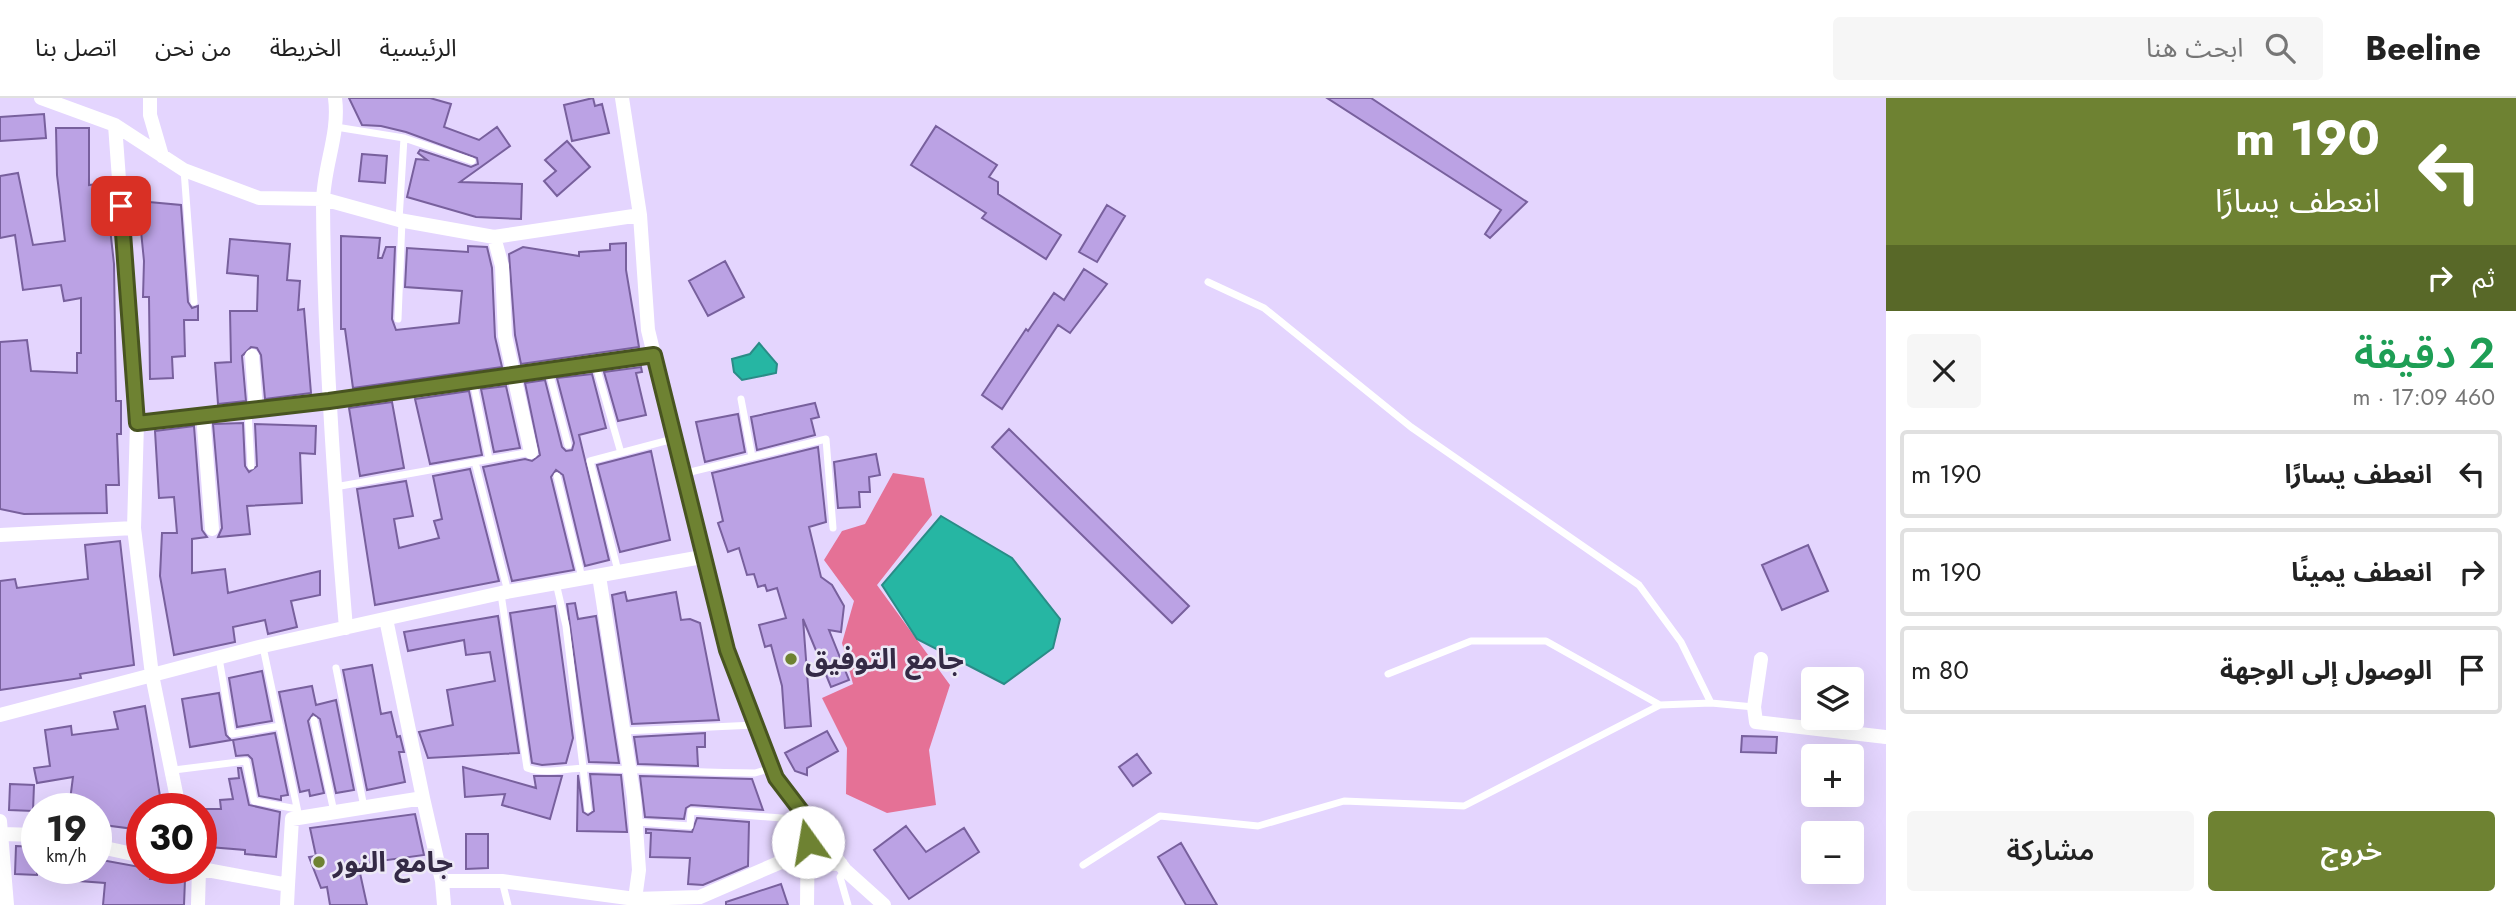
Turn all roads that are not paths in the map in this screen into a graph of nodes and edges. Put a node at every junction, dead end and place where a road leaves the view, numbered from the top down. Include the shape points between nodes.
1 (41, 98) edge
2 (150, 98) edge
3 (335, 98) edge
4 (622, 98) edge
5 (115, 125) junction
6 (336, 127) junction
7 (404, 138) junction
8 (162, 156) junction
9 (471, 161) dead end
10 (184, 170) junction
11 (323, 199) junction
12 (640, 215) junction
13 (400, 220) junction
14 (494, 237) junction
15 (1208, 282) dead end
16 (194, 302) dead end
17 (398, 319) dead end
18 (654, 355) junction
19 (252, 356) dead end
20 (594, 363) junction
21 (548, 368) junction
22 (513, 373) junction
23 (473, 379) junction
24 (741, 399) dead end
25 (329, 401) junction
26 (252, 410) junction
27 (203, 415) junction
28 (137, 423) junction
29 (673, 439) junction
30 (568, 445) dead end
31 (531, 452) joint
32 (621, 453) junction
33 (752, 457) junction
34 (489, 459) junction
35 (475, 461) junction
36 (251, 466) dead end
37 (682, 474) junction
38 (558, 476) dead end
39 (334, 487) junction
40 (134, 528) junction
41 (833, 528) dead end
42 (212, 529) dead end
43 (0, 534) edge
44 (702, 558) junction
45 (618, 572) junction
46 (599, 576) junction
47 (582, 578) junction
48 (556, 583) junction
49 (504, 592) junction
50 (386, 619) junction
51 (346, 628) junction
52 (263, 646) junction
53 (219, 658) junction
54 (1761, 659) dead end
55 (336, 668) dead end
56 (1388, 674) dead end
57 (152, 675) junction
58 (1711, 703) junction
59 (1660, 705) junction
60 (1754, 707) junction
61 (0, 715) edge
62 (314, 720) dead end
63 (756, 725) junction
64 (280, 726) junction
65 (624, 731) junction
66 (1886, 737) edge
67 (585, 768) junction
68 (772, 768) junction
69 (174, 771) junction
70 (630, 772) junction
71 (177, 793) edge
72 (423, 797) junction
73 (364, 807) junction
74 (588, 809) dead end
75 (334, 812) junction
76 (298, 813) junction
77 (808, 820) junction
78 (636, 822) junction
79 (1, 827) edge
80 (21, 831) edge
81 (807, 864) junction
82 (1083, 865) dead end
83 (843, 867) junction
84 (217, 872) edge
85 (442, 881) junction
86 (502, 881) junction
87 (198, 884) edge
88 (288, 885) junction
89 (4, 896) edge
90 (639, 902) edge
91 (198, 905) edge
92 (287, 905) edge
93 (444, 905) edge
94 (508, 905) edge
95 (807, 905) edge
96 (848, 905) edge
97 (884, 905) edge

1 - 5 street
2 - 8 street via 149,115
3 - 6 street
4 - 12 street
5 - 8 street
5 - 28 street
6 - 7 lane
6 - 11 street
7 - 9 lane
7 - 13 lane
8 - 10 street
10 - 11 street via 259,198
10 - 16 lane
11 - 13 street
11 - 25 street
12 - 14 street
12 - 18 street
13 - 14 street
13 - 17 lane
14 - 22 street via 502,266 505,336
15 - 58 lane via 1264,308 1411,427 1639,585 1681,642
18 - 20 street
18 - 29 street
19 - 26 street
20 - 21 street
20 - 32 lane
21 - 22 street
21 - 30 lane
22 - 23 street
22 - 31 street
23 - 25 street
23 - 34 lane
24 - 33 lane
25 - 26 street
25 - 39 street
26 - 27 street
26 - 36 lane
27 - 28 street
27 - 42 street
28 - 40 street
29 - 32 lane
29 - 37 street
31 - 34 lane
32 - 45 lane via 590,461
33 - 37 lane
33 - 41 lane via 826,439
34 - 35 lane
35 - 39 lane
35 - 49 lane
37 - 44 street
38 - 47 lane
39 - 51 street
40 - 43 street
40 - 57 street
44 - 45 street
44 - 63 street via 727,650
45 - 46 street
46 - 47 street
46 - 65 street
47 - 48 street
48 - 49 street
48 - 67 lane
49 - 50 street
49 - 67 lane via 527,768 539,772
50 - 51 street
50 - 72 street
51 - 52 street
52 - 53 street
52 - 64 lane
53 - 57 street
53 - 64 lane via 232,734
54 - 60 street
55 - 73 lane
56 - 59 lane via 1471,641 1546,641
57 - 61 street
57 - 69 street
58 - 59 lane
58 - 60 lane
59 - 82 lane via 1464,806 1345,801 1258,826 1160,816
60 - 66 street via 1756,722
62 - 75 lane
63 - 65 lane
63 - 68 street
64 - 76 lane
65 - 70 street
67 - 70 lane
67 - 74 lane
68 - 70 lane via 755,773
68 - 77 street
69 - 71 street
69 - 76 lane via 246,761 254,801
70 - 78 street
72 - 73 street
72 - 85 street
73 - 75 street
75 - 76 street
76 - 88 street via 292,819
77 - 78 lane via 691,811 690,826
77 - 81 street
77 - 83 street
78 - 90 street
79 - 80 street
79 - 89 street
81 - 83 street
81 - 90 street via 781,862 700,897
81 - 95 street
83 - 96 lane via 840,877
83 - 97 street
84 - 88 street
85 - 86 street
85 - 93 street
86 - 90 street
86 - 94 lane
87 - 91 street
88 - 92 street

